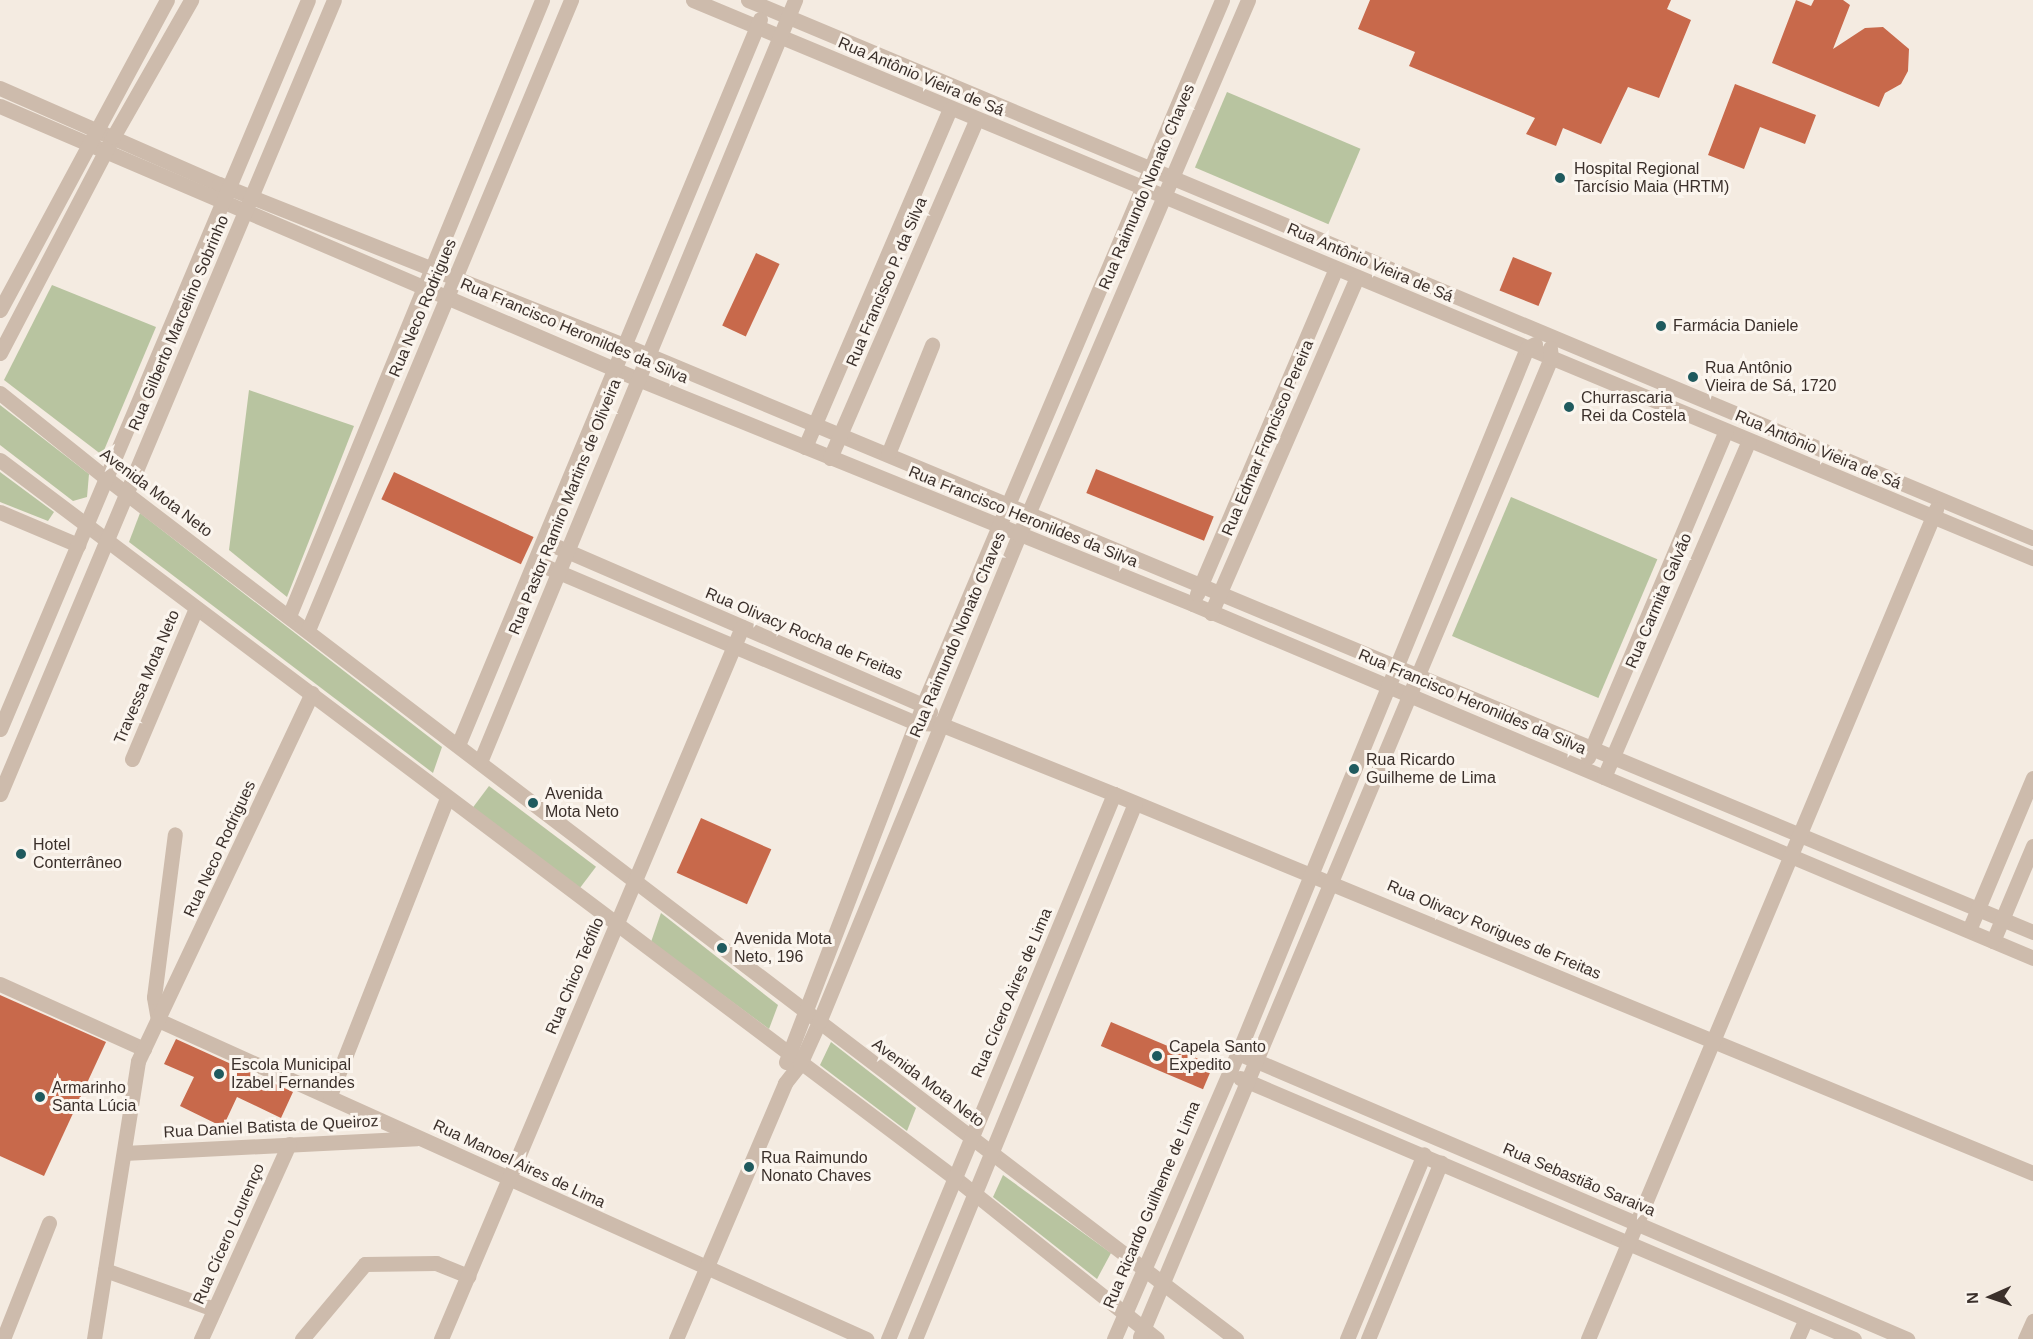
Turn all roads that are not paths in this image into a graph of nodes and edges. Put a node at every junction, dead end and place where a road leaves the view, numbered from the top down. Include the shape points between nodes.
1 (167, 0) edge
2 (191, 0) edge
3 (308, 0) edge
4 (334, 0) edge
5 (542, 0) edge
6 (571, 0) edge
7 (693, 0) edge
8 (748, 0) edge
9 (795, 0) edge
10 (1222, 0) edge
11 (1248, 0) edge
12 (767, 3) edge
13 (787, 16) junction
14 (155, 22) junction
15 (757, 27) junction
16 (174, 31) junction
17 (779, 36) junction
18 (507, 84) junction
19 (0, 88) edge
20 (532, 93) junction
21 (0, 106) edge
22 (951, 109) junction
23 (977, 119) junction
24 (95, 130) junction
25 (113, 137) junction
26 (87, 145) junction
27 (104, 153) junction
28 (1151, 168) junction
29 (1170, 176) junction
30 (228, 188) junction
31 (1142, 188) junction
32 (1161, 196) junction
33 (252, 197) junction
34 (222, 204) junction
35 (244, 213) junction
36 (432, 268) junction
37 (1336, 268) junction
38 (455, 277) junction
39 (1357, 277) junction
40 (425, 287) junction
41 (447, 297) junction
42 (0, 310) edge
43 (1548, 336) junction
44 (624, 345) junction
45 (932, 345) dead end
46 (1527, 348) junction
47 (0, 353) edge
48 (647, 355) junction
49 (1551, 358) junction
50 (613, 369) junction
51 (638, 379) junction
52 (0, 393) edge
53 (1273, 417) junction
54 (816, 424) junction
55 (1292, 427) junction
56 (1726, 431) junction
57 (841, 435) junction
58 (1749, 441) junction
59 (805, 447) junction
60 (888, 454) junction
61 (830, 458) junction
62 (0, 460) edge
63 (106, 478) junction
64 (127, 493) junction
65 (1940, 501) junction
66 (1008, 504) junction
67 (0, 512) edge
68 (1028, 513) junction
69 (1933, 518) junction
70 (86, 527) junction
71 (999, 527) junction
72 (1019, 535) junction
73 (2033, 538) edge
74 (107, 540) junction
75 (544, 541) junction
76 (78, 544) junction
77 (567, 550) junction
78 (2033, 558) edge
79 (536, 562) junction
80 (558, 571) junction
81 (1201, 585) junction
82 (1220, 592) junction
83 (686, 603) junction
84 (1193, 604) junction
85 (196, 608) junction
86 (1211, 613) junction
87 (289, 616) junction
88 (678, 622) junction
89 (742, 627) junction
90 (308, 630) junction
91 (734, 645) junction
92 (1395, 665) junction
93 (1418, 675) junction
94 (1386, 686) junction
95 (312, 693) junction
96 (1409, 696) junction
97 (923, 705) junction
98 (916, 723) junction
99 (939, 724) junction
100 (0, 729) edge
101 (458, 745) junction
102 (1592, 748) junction
103 (1612, 756) junction
104 (132, 759) dead end
105 (480, 762) junction
106 (1584, 768) junction
107 (1604, 777) junction
108 (2033, 778) edge
109 (0, 794) edge
110 (1114, 794) junction
111 (447, 798) junction
112 (1724, 802) junction
113 (1135, 803) junction
114 (2027, 810) edge
115 (1714, 823) junction
116 (175, 834) dead end
117 (1800, 834) junction
118 (2033, 846) edge
119 (1791, 856) junction
120 (865, 857) junction
121 (883, 864) junction
122 (1310, 873) junction
123 (634, 882) junction
124 (1332, 882) junction
125 (1978, 909) junction
126 (2002, 919) junction
127 (616, 925) junction
128 (1969, 930) junction
129 (2033, 932) edge
130 (1993, 941) junction
131 (2033, 958) edge
132 (0, 984) edge
133 (1034, 987) junction
134 (1055, 997) junction
135 (804, 1010) junction
136 (1253, 1014) junction
137 (158, 1020) junction
138 (1274, 1021) junction
139 (819, 1022) junction
140 (1713, 1042) junction
141 (144, 1048) junction
142 (787, 1053) junction
143 (1238, 1053) junction
144 (1258, 1061) junction
145 (800, 1064) junction
146 (1229, 1073) junction
147 (1249, 1081) junction
148 (785, 1083) junction
149 (330, 1095) junction
150 (420, 1138) junction
151 (972, 1138) junction
152 (289, 1144) junction
153 (123, 1153) junction
154 (991, 1153) junction
155 (1424, 1154) junction
156 (1441, 1162) junction
157 (2033, 1173) edge
158 (955, 1178) junction
159 (508, 1180) junction
160 (973, 1193) junction
161 (49, 1223) dead end
162 (1637, 1224) junction
163 (1629, 1243) junction
164 (706, 1267) junction
165 (1144, 1269) junction
166 (105, 1270) junction
167 (468, 1276) junction
168 (1163, 1283) junction
169 (1779, 1285) junction
170 (1771, 1304) junction
171 (214, 1310) junction
172 (1125, 1315) junction
173 (1806, 1318) junction
174 (2033, 1321) edge
175 (1823, 1333) edge
176 (1141, 1334) edge
177 (3, 1339) edge
178 (94, 1339) edge
179 (201, 1339) edge
180 (302, 1339) edge
181 (441, 1339) edge
182 (676, 1339) edge
183 (866, 1339) edge
184 (888, 1339) edge
185 (915, 1339) edge
186 (1114, 1339) edge
187 (1156, 1339) edge
188 (1236, 1339) edge
189 (1347, 1339) edge
190 (1368, 1339) edge
191 (1588, 1339) edge
192 (1797, 1339) edge
193 (1854, 1339) edge
194 (1907, 1339) edge
195 (2025, 1339) edge

1 - 14 street
2 - 16 street
3 - 30 street, Rua Gilberto Marcelino Sobrinho
4 - 33 street, Rua Gilberto Marcelino Sobrinho
5 - 18 street, Rua Neco Rodrigues
6 - 20 street, Rua Neco Rodrigues
7 - 15 street, Rua Antônio Vieira de Sá
8 - 12 street, Rua Antônio Vieira de Sá
9 - 13 street, Rua Pastor Ramiro Martins de Oliveira
10 - 28 street, Rua Raimundo Nonato Chaves
11 - 29 street, Rua Raimundo Nonato Chaves
12 - 13 street, Rua Antônio Vieira de Sá
12 - 15 street, Rua Pastor Ramiro Martins de Oliveira
13 - 17 street, Rua Pastor Ramiro Martins de Oliveira
13 - 28 street, Rua Antônio Vieira de Sá
14 - 16 street
14 - 24 street
15 - 17 street, Rua Antônio Vieira de Sá
15 - 44 street, Rua Pastor Ramiro Martins de Oliveira
16 - 25 street
17 - 22 street, Rua Antônio Vieira de Sá
17 - 48 street, Rua Pastor Ramiro Martins de Oliveira
18 - 20 street
18 - 36 street, Rua Neco Rodrigues
19 - 24 street, Rua Francisco Heronildes da Silva
20 - 38 street, Rua Neco Rodrigues
21 - 26 street, Rua Francisco Heronildes da Silva
22 - 23 street, Rua Antônio Vieira de Sá
22 - 54 street, Rua Francisco P. da Silva
23 - 31 street, Rua Antônio Vieira de Sá
23 - 57 street, Rua Francisco P. da Silva
24 - 25 street, Rua Francisco Heronildes da Silva
24 - 26 street
25 - 27 street
25 - 30 street, Rua Francisco Heronildes da Silva
26 - 27 street, Rua Francisco Heronildes da Silva
26 - 42 street
27 - 34 street, Rua Francisco Heronildes da Silva
27 - 47 street
28 - 29 street, Rua Antônio Vieira de Sá
28 - 31 street, Rua Raimundo Nonato Chaves
29 - 32 street, Rua Raimundo Nonato Chaves
29 - 43 street, Rua Antônio Vieira de Sá
30 - 33 street, Rua Francisco Heronildes da Silva
30 - 34 street, Rua Gilberto Marcelino Sobrinho
31 - 32 street, Rua Antônio Vieira de Sá
31 - 66 street, Rua Raimundo Nonato Chaves
32 - 37 street, Rua Antônio Vieira de Sá
32 - 68 street, Rua Raimundo Nonato Chaves
33 - 35 street, Rua Gilberto Marcelino Sobrinho
33 - 36 street, Rua Francisco Heronildes da Silva
34 - 35 street, Rua Francisco Heronildes da Silva
34 - 63 street, Rua Gilberto Marcelino Sobrinho
35 - 40 street, Rua Francisco Heronildes da Silva
35 - 64 street, Rua Gilberto Marcelino Sobrinho
36 - 38 street, Rua Francisco Heronildes da Silva
36 - 40 street, Rua Neco Rodrigues
37 - 39 street, Rua Antônio Vieira de Sá
37 - 53 street, Rua Edmar Frqncisco Pereira
38 - 41 street, Rua Neco Rodrigues
38 - 44 street, Rua Francisco Heronildes da Silva
39 - 46 street, Rua Antônio Vieira de Sá
39 - 55 street, Rua Edmar Frqncisco Pereira
40 - 41 street, Rua Francisco Heronildes da Silva
40 - 87 street, Rua Neco Rodrigues
41 - 50 street, Rua Francisco Heronildes da Silva
41 - 90 street, Rua Neco Rodrigues
43 - 46 street
43 - 49 street
43 - 65 street, Rua Antônio Vieira de Sá
44 - 48 street, Rua Francisco Heronildes da Silva
44 - 50 street, Rua Pastor Ramiro Martins de Oliveira
45 - 60 street
46 - 49 street, Rua Antônio Vieira de Sá
46 - 92 street, Rua Ricardo Guilheme de Lima
48 - 51 street, Rua Pastor Ramiro Martins de Oliveira
48 - 54 street, Rua Francisco Heronildes da Silva
49 - 56 street, Rua Antônio Vieira de Sá
49 - 93 street
50 - 51 street, Rua Francisco Heronildes da Silva
50 - 75 street, Rua Pastor Ramiro Martins de Oliveira
51 - 59 street, Rua Francisco Heronildes da Silva
51 - 77 street, Rua Pastor Ramiro Martins de Oliveira
52 - 63 street, Avenida Mota Neto
53 - 55 street
53 - 81 street, Rua Edmar Frqncisco Pereira
54 - 57 street, Rua Francisco Heronildes da Silva
54 - 59 street, Rua Francisco P. da Silva
55 - 82 street, Rua Edmar Frqncisco Pereira
56 - 58 street, Rua Antônio Vieira de Sá
56 - 102 street, Rua Carmita Galvão
57 - 60 street, Rua Francisco Heronildes da Silva
57 - 61 street, Rua Francisco P. da Silva
58 - 69 street, Rua Antônio Vieira de Sá
58 - 103 street, Rua Carmita Galvão
59 - 61 street, Rua Francisco Heronildes da Silva
60 - 66 street, Rua Francisco Heronildes da Silva
61 - 71 street, Rua Francisco Heronildes da Silva
62 - 70 street
63 - 64 street, Avenida Mota Neto
63 - 70 street, Rua Gilberto Marcelino Sobrinho
64 - 74 street, Rua Gilberto Marcelino Sobrinho
64 - 87 street, Avenida Mota Neto
65 - 69 street
65 - 73 street, Rua Antônio Vieira de Sá
66 - 68 street, Rua Francisco Heronildes da Silva
66 - 71 street, Rua Raimundo Nonato Chaves
67 - 76 street
68 - 72 street, Rua Raimundo Nonato Chaves
68 - 81 street, Rua Francisco Heronildes da Silva
69 - 78 street, Rua Antônio Vieira de Sá
69 - 117 street
70 - 74 street
70 - 76 street, Rua Gilberto Marcelino Sobrinho
71 - 72 street, Rua Francisco Heronildes da Silva
71 - 97 street, Rua Raimundo Nonato Chaves
72 - 84 street, Rua Francisco Heronildes da Silva
72 - 99 street, Rua Raimundo Nonato Chaves
74 - 85 street
74 - 109 street, Rua Gilberto Marcelino Sobrinho
75 - 77 street, Rua Olivacy Rocha de Freitas
75 - 79 street, Rua Pastor Ramiro Martins de Oliveira
76 - 100 street, Rua Gilberto Marcelino Sobrinho
77 - 80 street, Rua Pastor Ramiro Martins de Oliveira
77 - 83 street, Rua Olivacy Rocha de Freitas
79 - 80 street
79 - 101 street, Rua Pastor Ramiro Martins de Oliveira
80 - 88 street
80 - 105 street, Rua Pastor Ramiro Martins de Oliveira
81 - 82 street, Rua Francisco Heronildes da Silva
81 - 84 street, Rua Edmar Frqncisco Pereira
82 - 86 street, Rua Edmar Frqncisco Pereira
82 - 92 street, Rua Francisco Heronildes da Silva
83 - 88 street
83 - 89 street, Rua Olivacy Rocha de Freitas
84 - 86 street, Rua Francisco Heronildes da Silva
85 - 95 street
85 - 104 street, Travessa Mota Neto
86 - 94 street, Rua Francisco Heronildes da Silva
87 - 90 street, Avenida Mota Neto
88 - 91 street
89 - 91 street, Rua Chico Teófilo
89 - 97 street, Rua Olivacy Rocha de Freitas
90 - 101 street, Avenida Mota Neto
91 - 98 street
91 - 123 street, Rua Chico Teófilo
92 - 93 street, Rua Francisco Heronildes da Silva
92 - 94 street, Rua Ricardo Guilheme de Lima
93 - 96 street
93 - 102 street, Rua Francisco Heronildes da Silva
94 - 96 street, Rua Francisco Heronildes da Silva
94 - 122 street, Rua Ricardo Guilheme de Lima
95 - 111 street
95 - 137 street, Rua Neco Rodrigues
96 - 106 street, Rua Francisco Heronildes da Silva
96 - 124 street
97 - 98 street, Rua Raimundo Nonato Chaves
97 - 99 street, Rua Olivacy Rocha de Freitas
98 - 99 street
98 - 120 street, Rua Raimundo Nonato Chaves
99 - 110 street, Rua Olivacy Rorigues de Freitas
99 - 121 street, Rua Raimundo Nonato Chaves
101 - 105 street, Avenida Mota Neto
102 - 103 street, Rua Francisco Heronildes da Silva
102 - 106 street, Rua Carmita Galvão
103 - 107 street, Rua Carmita Galvão
103 - 112 street, Rua Francisco Heronildes da Silva
105 - 123 street, Avenida Mota Neto
106 - 107 street, Rua Francisco Heronildes da Silva
107 - 115 street, Rua Francisco Heronildes da Silva
108 - 114 street
110 - 113 street, Rua Olivacy Rorigues de Freitas
110 - 133 street, Rua Cícero Aires de Lima
111 - 127 street
111 - 149 street
112 - 115 street
112 - 117 street, Rua Francisco Heronildes da Silva
113 - 122 street, Rua Olivacy Rorigues de Freitas
113 - 134 street
114 - 125 street
115 - 119 street, Rua Francisco Heronildes da Silva
116 - 137 street via 154,997
117 - 119 street
117 - 125 street, Rua Francisco Heronildes da Silva
118 - 126 street
119 - 128 street, Rua Francisco Heronildes da Silva
119 - 140 street
120 - 121 street
120 - 135 street, Rua Raimundo Nonato Chaves
121 - 139 street, Rua Raimundo Nonato Chaves
122 - 124 street, Rua Olivacy Rorigues de Freitas
122 - 136 street, Rua Ricardo Guilheme de Lima
123 - 127 street, Rua Chico Teófilo
123 - 135 street, Avenida Mota Neto
124 - 138 street
124 - 140 street, Rua Olivacy Rorigues de Freitas
125 - 126 street, Rua Francisco Heronildes da Silva
125 - 128 street
126 - 129 street, Rua Francisco Heronildes da Silva
126 - 130 street
127 - 142 street
127 - 159 street, Rua Chico Teófilo
128 - 130 street, Rua Francisco Heronildes da Silva
130 - 131 street, Rua Francisco Heronildes da Silva
132 - 141 street
133 - 134 street
133 - 151 street, Rua Cícero Aires de Lima
134 - 154 street
135 - 139 street, Avenida Mota Neto
135 - 142 street, Rua Raimundo Nonato Chaves
136 - 138 street
136 - 143 street, Rua Ricardo Guilheme de Lima
137 - 141 street, Rua Neco Rodrigues
137 - 149 street, Rua Manoel Aires de Lima
138 - 144 street
139 - 145 street, Rua Raimundo Nonato Chaves
139 - 151 street, Avenida Mota Neto
140 - 157 street, Rua Olivacy Rorigues de Freitas
140 - 162 street
141 - 153 street, Rua Neco Rodrigues via 138,1061
142 - 145 street
142 - 148 street, Rua Raimundo Nonato Chaves
143 - 144 street, Rua Sebastião Saraiva
143 - 146 street, Rua Ricardo Guilheme de Lima
144 - 147 street
144 - 162 street, Rua Sebastião Saraiva
145 - 148 street, Rua Raimundo Nonato Chaves
145 - 158 street
146 - 147 street
146 - 165 street, Rua Ricardo Guilheme de Lima
147 - 155 street
147 - 168 street
148 - 164 street, Rua Raimundo Nonato Chaves
149 - 150 street, Rua Manoel Aires de Lima
150 - 152 street, Rua Daniel Batista de Queiroz
150 - 159 street, Rua Manoel Aires de Lima
151 - 154 street, Avenida Mota Neto
151 - 158 street, Rua Cícero Aires de Lima
152 - 153 street, Rua Daniel Batista de Queiroz
152 - 171 street, Rua Cícero Lourenço
153 - 166 street, Rua Neco Rodrigues
154 - 160 street
154 - 165 street, Avenida Mota Neto
155 - 156 street
155 - 189 street
156 - 163 street
156 - 190 street
158 - 160 street
158 - 184 street, Rua Cícero Aires de Lima
159 - 164 street, Rua Manoel Aires de Lima
159 - 167 street, Rua Chico Teófilo
160 - 172 street
160 - 185 street
161 - 177 street
162 - 163 street
162 - 169 street, Rua Sebastião Saraiva
163 - 170 street
163 - 191 street
164 - 182 street, Rua Raimundo Nonato Chaves
164 - 183 street, Rua Manoel Aires de Lima
165 - 168 street, Avenida Mota Neto
165 - 172 street, Rua Ricardo Guilheme de Lima
166 - 171 street
166 - 178 street, Rua Neco Rodrigues
167 - 180 street via 436,1263 365,1264
167 - 181 street, Rua Chico Teófilo
168 - 176 street
168 - 188 street, Avenida Mota Neto
169 - 170 street
169 - 194 street, Rua Sebastião Saraiva
170 - 173 street
171 - 179 street, Rua Cícero Lourenço
172 - 176 street
172 - 186 street, Rua Ricardo Guilheme de Lima
173 - 175 street
173 - 192 street
174 - 195 street
175 - 193 street
176 - 187 street

